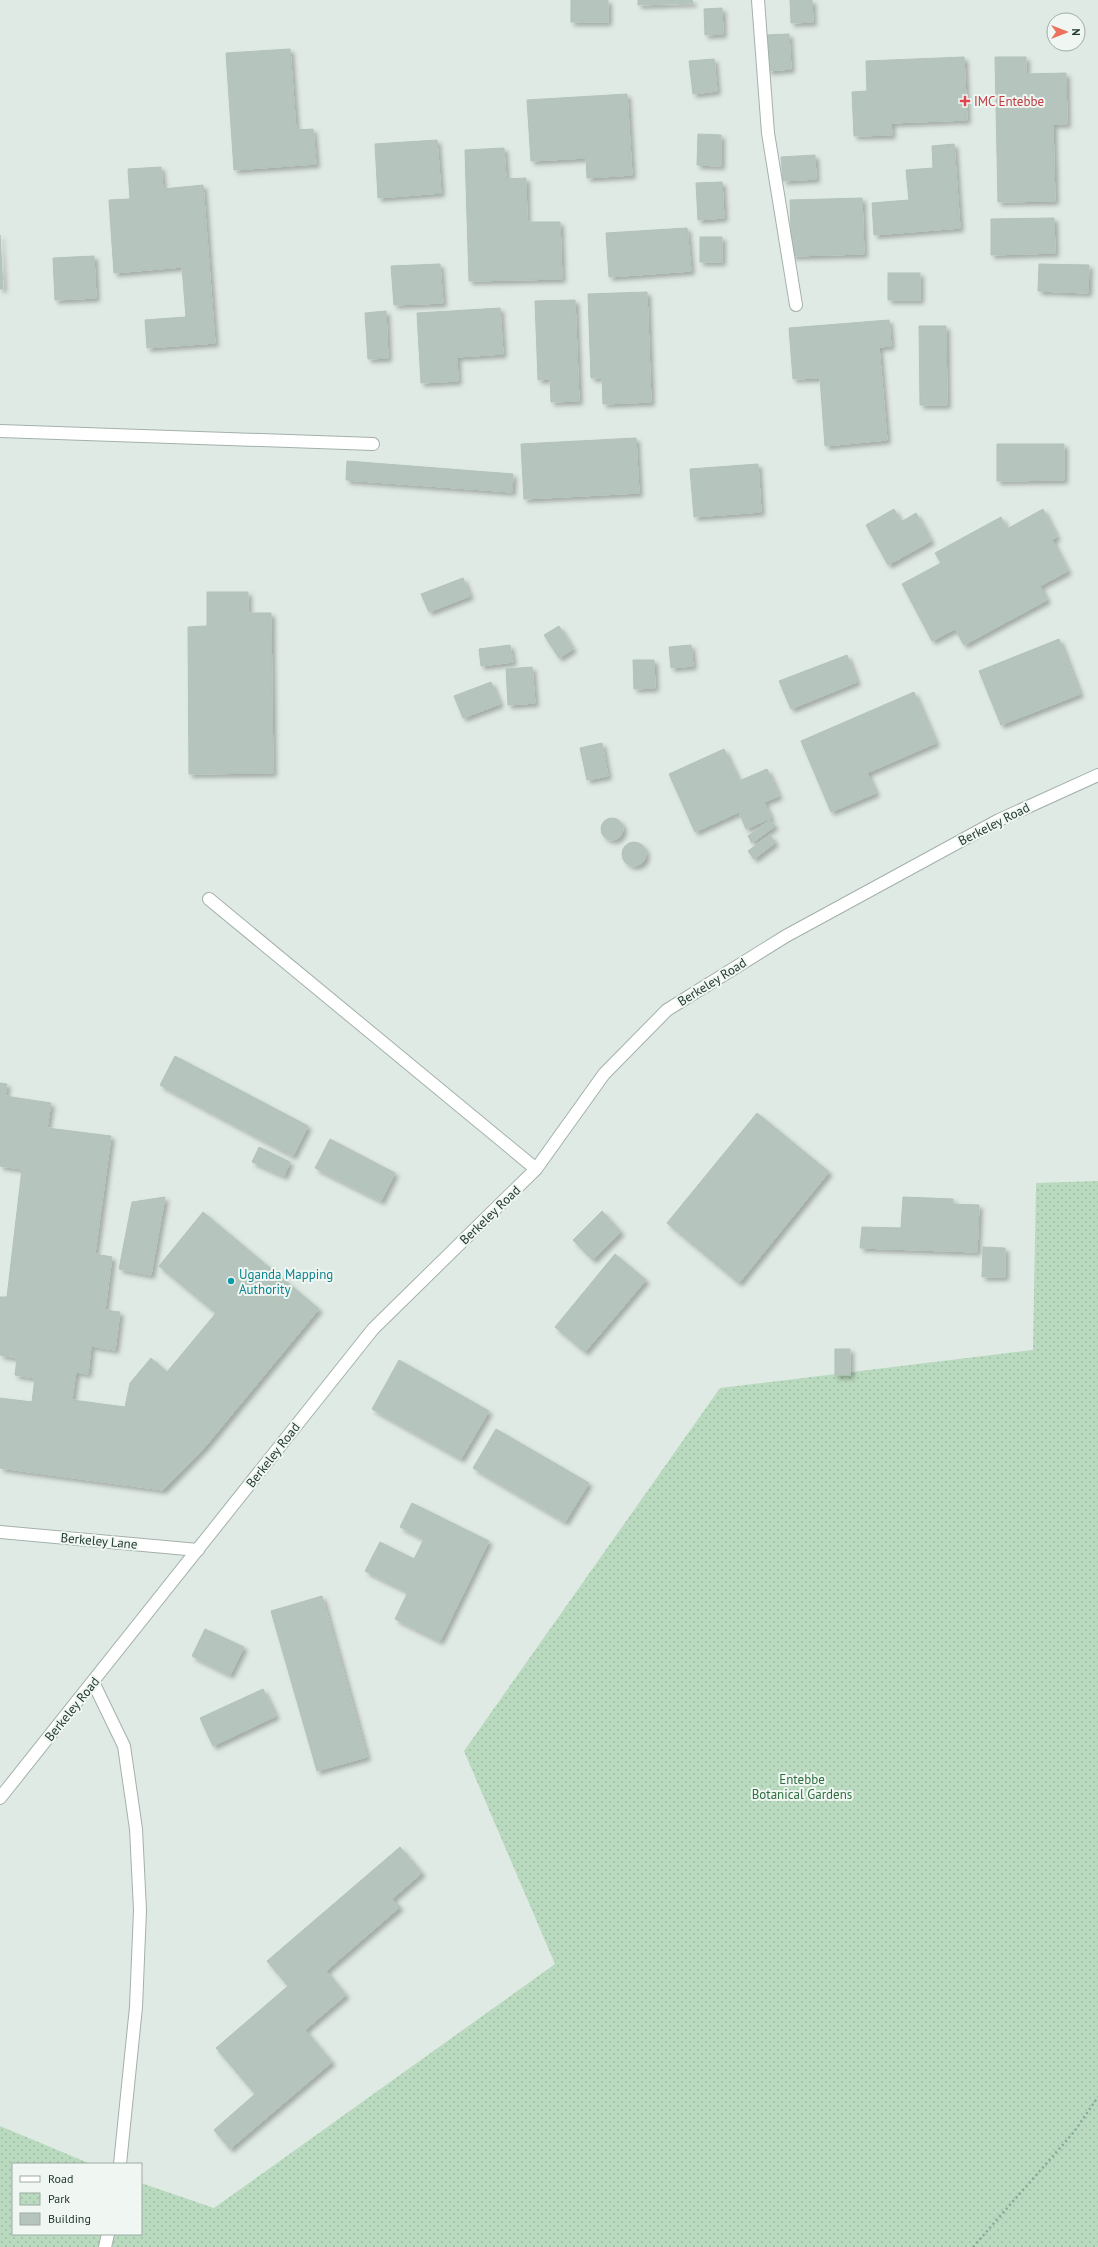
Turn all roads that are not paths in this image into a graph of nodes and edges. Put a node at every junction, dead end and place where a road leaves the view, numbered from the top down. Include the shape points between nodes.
1 (758, 0) edge
2 (796, 305) dead end
3 (0, 431) edge
4 (373, 444) dead end
5 (1098, 776) edge
6 (209, 899) dead end
7 (536, 1169) junction
8 (0, 1532) edge
9 (198, 1550) junction
10 (93, 1682) junction
11 (0, 1798) edge
12 (120, 2163) edge
13 (108, 2235) edge
14 (105, 2247) edge

1 - 2 street via 768,133
3 - 4 street
5 - 7 street, Berkeley Road via 999,820 786,936 667,1010 604,1074
6 - 7 street
7 - 9 street, Berkeley Road via 373,1329
8 - 9 street, Berkeley Lane
9 - 10 street, Berkeley Road
10 - 11 street, Berkeley Road
10 - 12 street via 124,1746 136,1829 140,1910 136,2007
13 - 14 street

